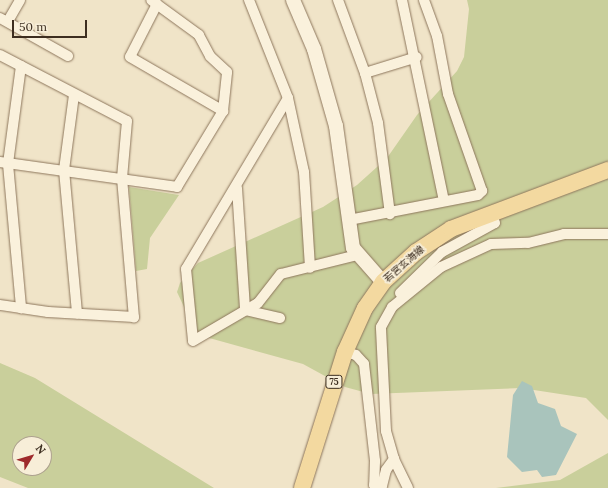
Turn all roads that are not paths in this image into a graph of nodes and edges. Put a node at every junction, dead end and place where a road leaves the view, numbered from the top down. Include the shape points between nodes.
1 (20, 0) edge
2 (249, 0) edge
3 (293, 0) edge
4 (338, 0) edge
5 (402, 0) edge
6 (424, 0) edge
7 (154, 2) edge
8 (4, 20) edge
9 (0, 55) edge
10 (68, 56) dead end
11 (417, 57) junction
12 (20, 66) junction
13 (365, 72) junction
14 (74, 95) junction
15 (288, 98) junction
16 (223, 111) junction
17 (4, 163) edge
18 (64, 170) junction
19 (608, 170) edge
20 (122, 178) junction
21 (237, 188) junction
22 (444, 202) junction
23 (491, 212) junction
24 (390, 214) junction
25 (349, 220) junction
26 (608, 234) edge
27 (357, 255) junction
28 (310, 268) junction
29 (382, 282) junction
30 (0, 305) edge
31 (392, 307) junction
32 (21, 308) junction
33 (245, 310) junction
34 (77, 313) junction
35 (280, 318) dead end
36 (345, 352) junction
37 (394, 459) junction
38 (302, 488) edge
39 (408, 488) edge

1 - 8 street
2 - 15 street
3 - 25 street via 314,48 336,126
4 - 13 street
5 - 11 street
6 - 22 street via 437,36 448,94 482,190
7 - 16 street via 199,34 210,56 227,72
7 - 16 street via 130,57
8 - 10 street
9 - 12 street
11 - 13 street
11 - 22 street
12 - 14 street
12 - 17 street
13 - 24 street via 378,123
14 - 18 street
14 - 20 street via 127,121
15 - 21 street
15 - 28 street via 304,172
16 - 20 street via 177,187
17 - 18 street
17 - 32 street
18 - 20 street
18 - 34 street
19 - 23 main road, 若宮玄海線 / 75
20 - 34 street via 134,317
21 - 33 street
21 - 33 street via 186,269 193,341
22 - 24 street
23 - 29 main road, 若宮玄海線 / 75 via 437,237
23 - 31 street via 495,223 442,252 409,281
24 - 25 street
25 - 27 street via 350,239
26 - 31 street via 564,234 528,243 491,244 441,267
27 - 28 street
27 - 29 street
28 - 33 street via 281,274 258,303
29 - 36 main road, 若宮玄海線 / 75 via 365,308
30 - 32 street
31 - 37 street via 381,327 381,340 386,431
32 - 34 street
33 - 35 street
36 - 37 street via 356,355 364,364 376,461 374,485 382,486 386,470
36 - 38 main road, 若宮玄海線 / 75
37 - 39 street

